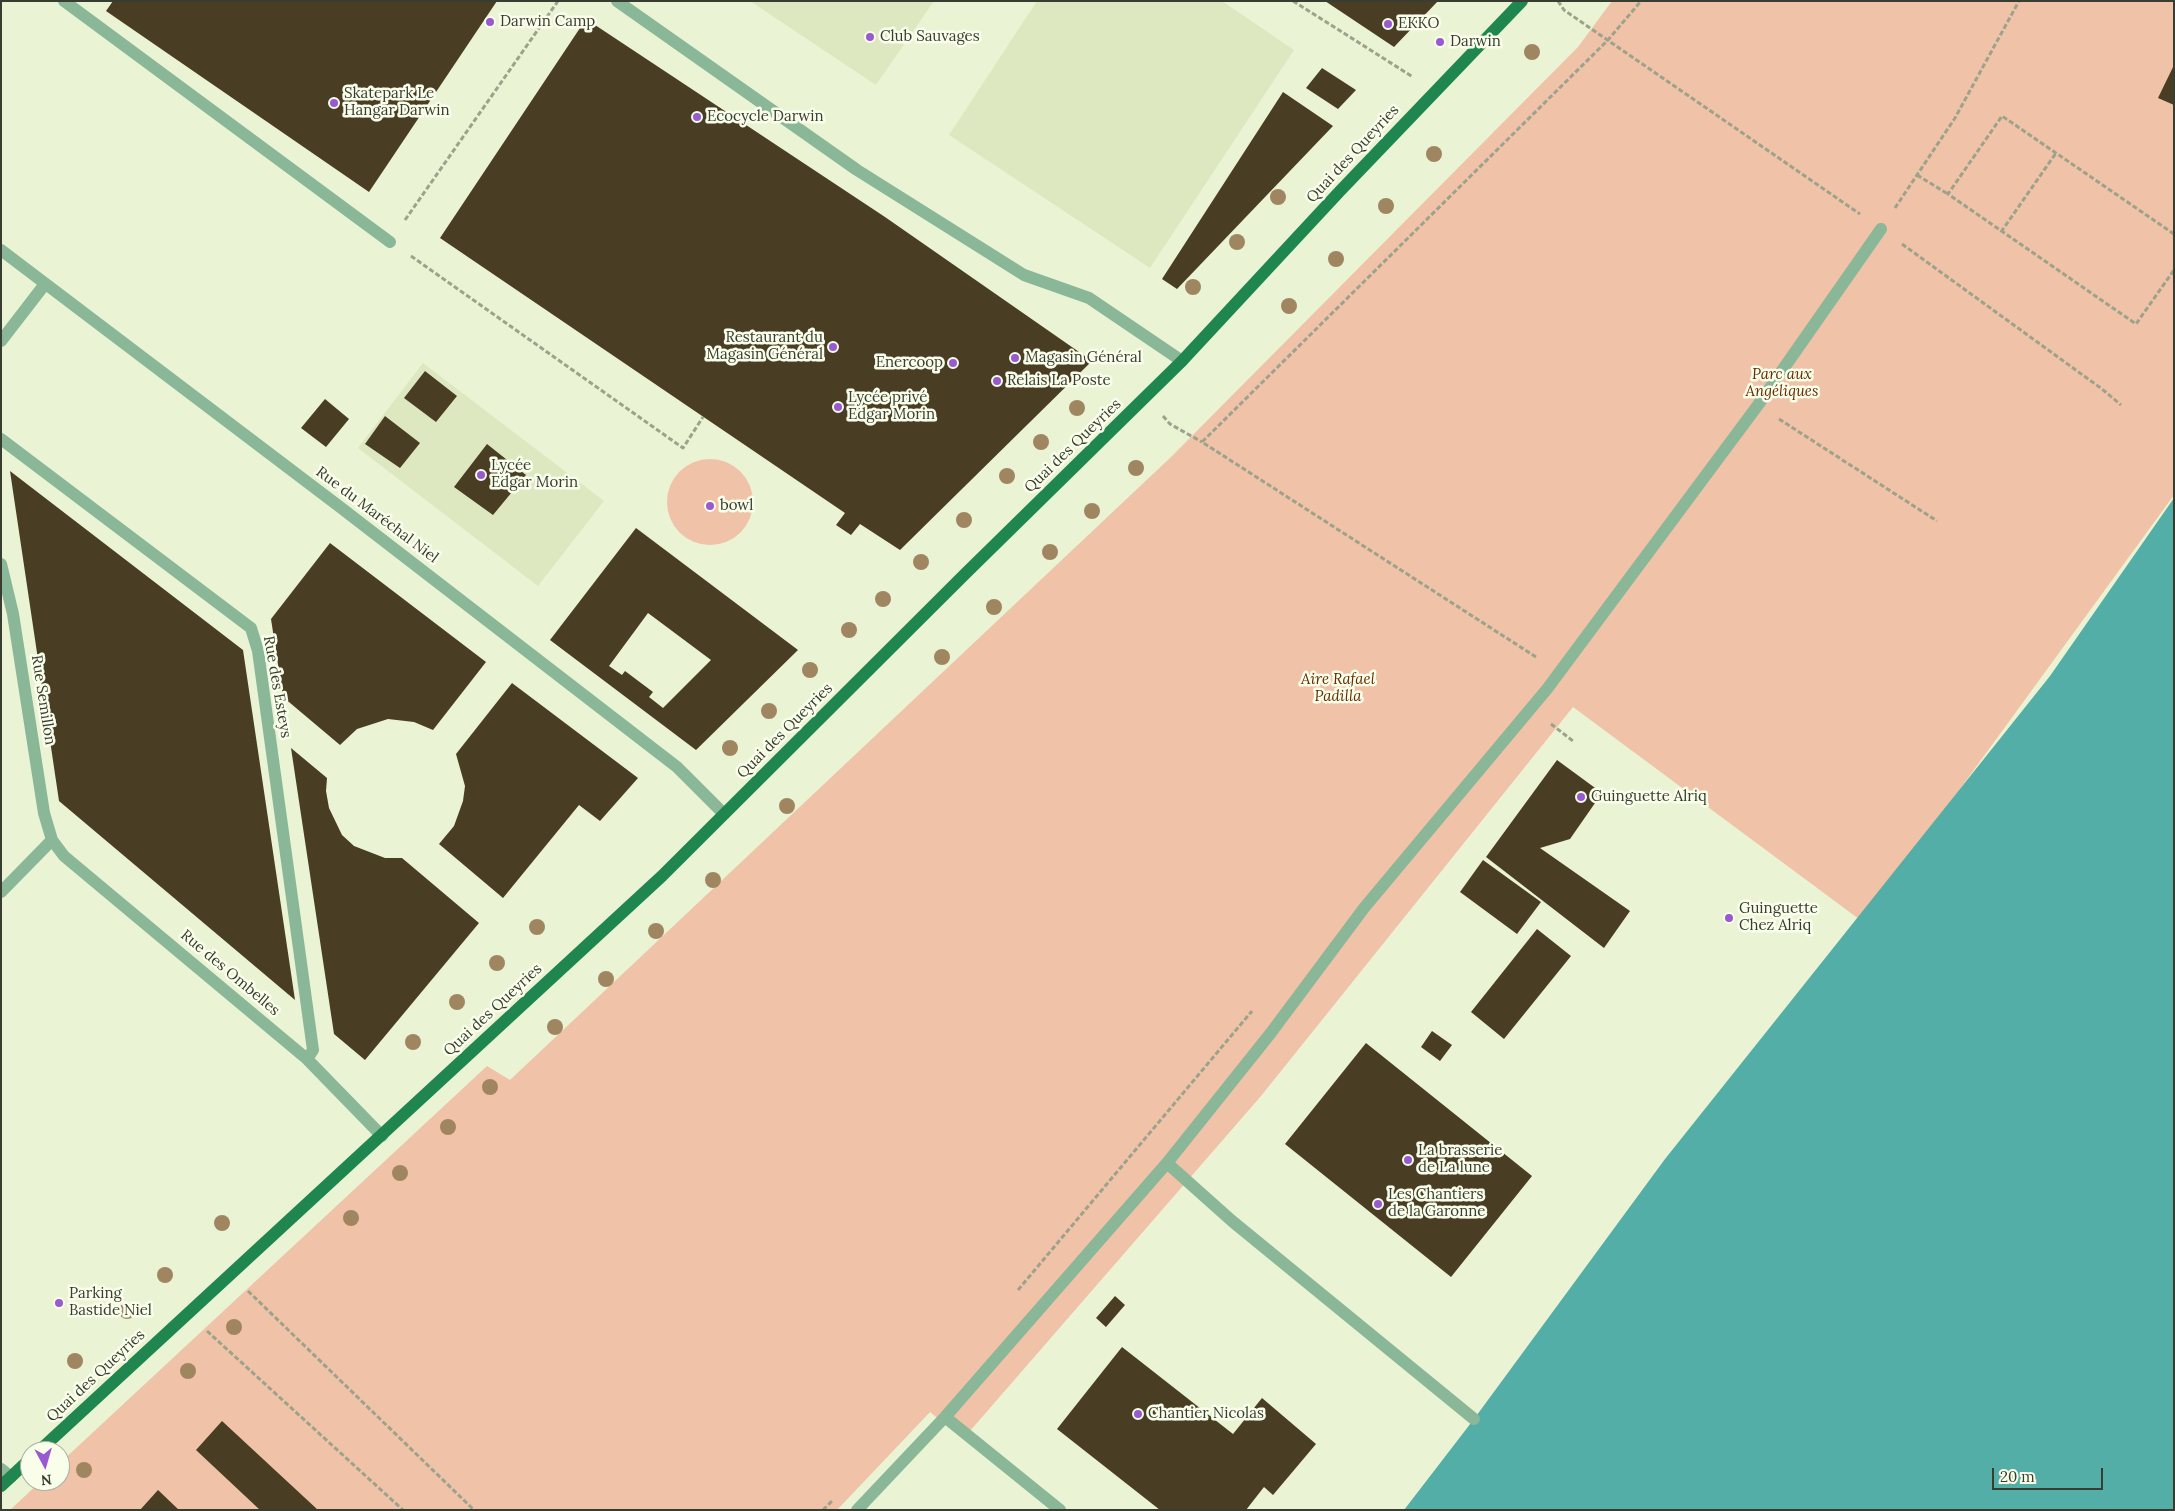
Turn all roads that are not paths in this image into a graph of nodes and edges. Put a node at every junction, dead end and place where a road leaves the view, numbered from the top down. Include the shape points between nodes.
1 (64, 1) edge
2 (617, 1) edge
3 (1522, 1) edge
4 (1881, 229) road end
5 (390, 242) road end
6 (1, 250) edge
7 (45, 284) junction
8 (1, 341) edge
9 (1182, 361) junction
10 (1, 440) edge
11 (1, 564) edge
12 (724, 814) junction
13 (52, 840) junction
14 (1, 892) edge
15 (307, 1059) junction
16 (382, 1136) junction
17 (1167, 1164) junction
18 (945, 1417) junction
19 (1474, 1419) dead end
20 (50, 1441) edge
21 (20, 1465) edge
22 (6, 1473) edge
23 (1, 1486) edge
24 (857, 1510) edge
25 (1060, 1510) edge

1 - 5 street
2 - 9 street via 858,170 1024,275 1088,298
3 - 9 main road, Quai des Queyries
4 - 17 street via 1758,405 1547,689 1364,908
6 - 7 street, Rue du Maréchal Niel
7 - 8 street
7 - 12 street, Rue du Maréchal Niel via 677,766
9 - 12 main road, Quai des Queyries
10 - 15 street, Rue des Esteys via 251,628 258,650 314,1050
11 - 13 street, Rue Semillon via 14,614 44,813
12 - 16 main road, Quai des Queyries via 655,883
13 - 14 street
13 - 15 street, Rue des Ombelles via 64,856
15 - 16 street, Rue des Ombelles
16 - 20 main road, Quai des Queyries
17 - 18 street
17 - 19 street
18 - 24 street
18 - 25 street
21 - 22 main road
22 - 23 main road

